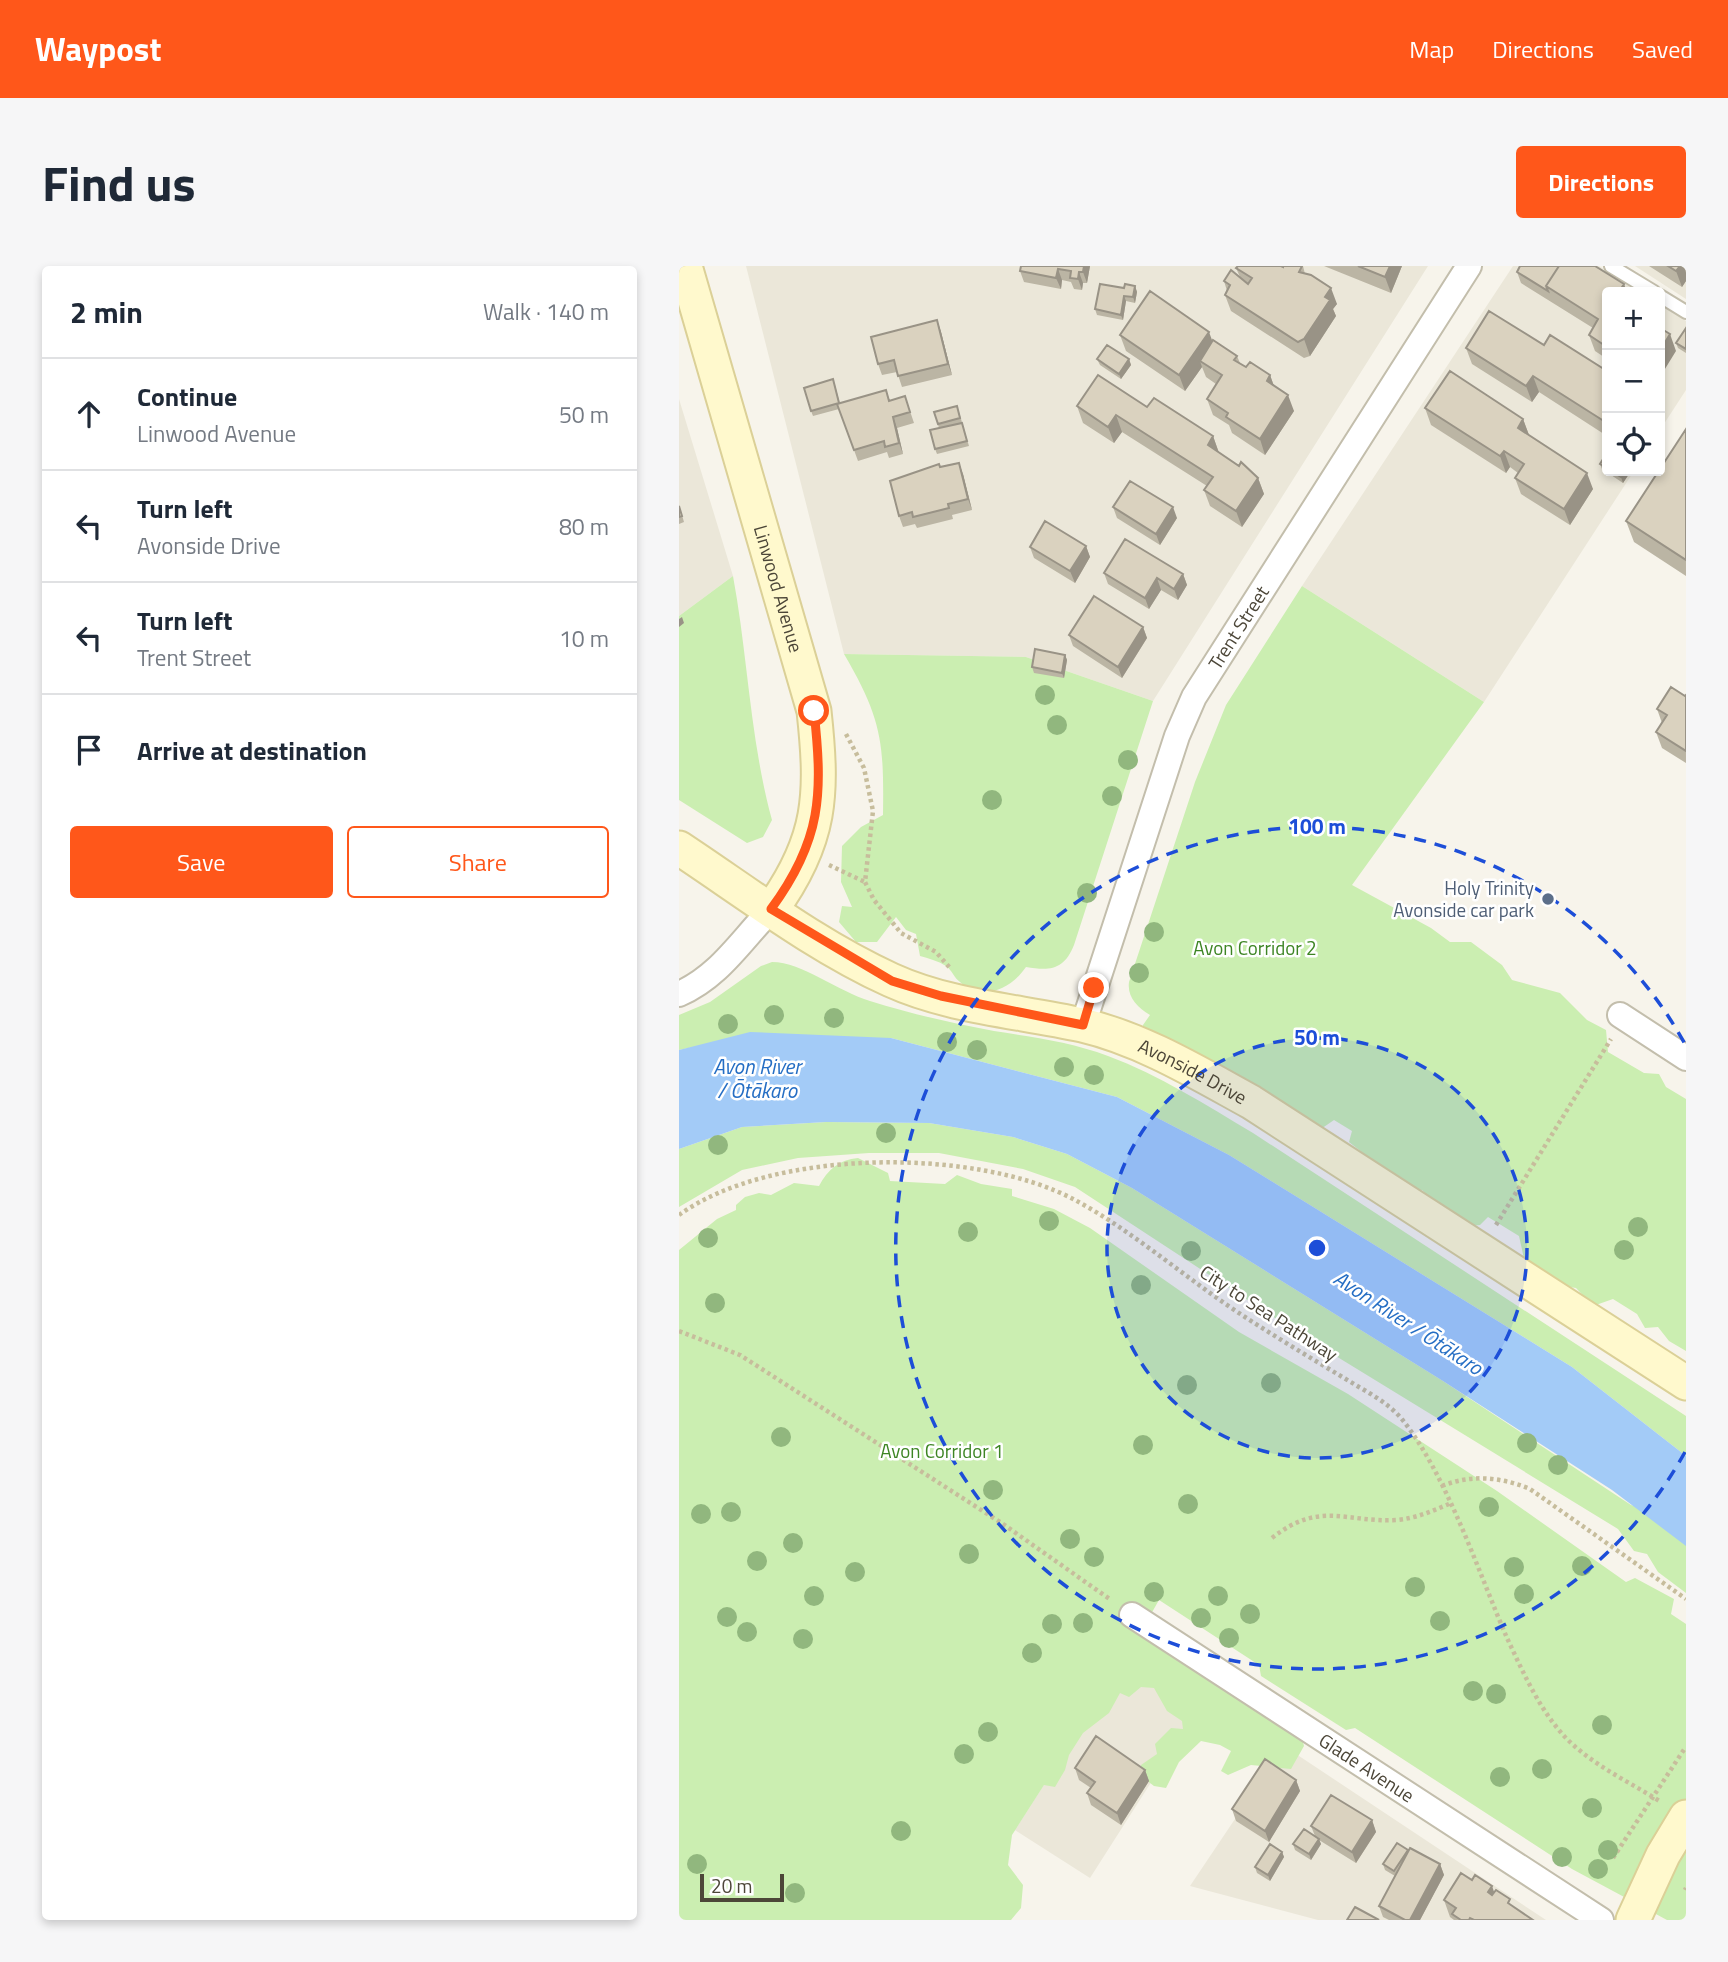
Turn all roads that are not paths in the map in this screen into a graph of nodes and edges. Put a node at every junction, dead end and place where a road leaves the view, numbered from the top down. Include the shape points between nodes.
1 (685, 266) edge
2 (1469, 266) edge
3 (1611, 266) edge
4 (1646, 287) edge
5 (1665, 299) edge
6 (1686, 312) edge
7 (679, 848) edge
8 (771, 909) junction
9 (679, 995) edge
10 (1620, 1015) road end
11 (1083, 1025) junction
12 (1686, 1058) edge
13 (1686, 1382) edge
14 (1132, 1615) road end
15 (1673, 1809) edge
16 (1601, 1920) edge
17 (1633, 1920) edge

1 - 8 main road, Linwood Avenue via 814,711 819,756 815,820 794,878
2 - 11 street, Trent Street via 1194,697 1177,736
3 - 4 lane
5 - 6 lane
7 - 8 main road, Avonside Drive
8 - 9 street via 726,963
8 - 11 main road, Avonside Drive via 892,981 941,996
10 - 12 street
11 - 13 main road, Avonside Drive via 1149,1049 1251,1102
14 - 16 street, Glade Avenue
15 - 17 main road via 1663,1855

